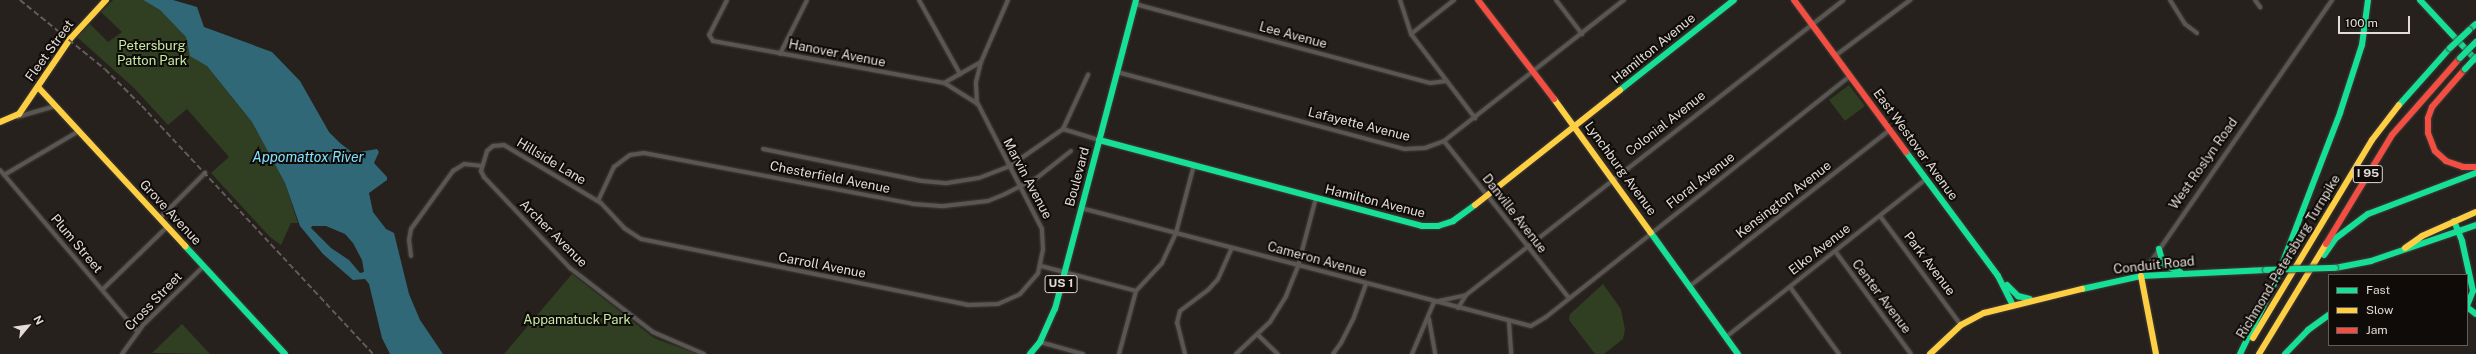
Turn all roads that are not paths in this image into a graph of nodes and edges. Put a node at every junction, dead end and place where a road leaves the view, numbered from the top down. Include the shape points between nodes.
1 (106, 0) edge
2 (727, 0) edge
3 (807, 0) edge
4 (919, 0) edge
5 (1008, 0) edge
6 (1400, 0) edge
7 (1454, 0) edge
8 (1478, 0) edge
9 (1556, 0) edge
10 (1624, 0) edge
11 (1734, 0) edge
12 (1794, 0) edge
13 (1843, 0) edge
14 (1910, 0) edge
15 (2170, 0) edge
16 (2255, 0) edge
17 (2332, 0) edge
18 (2368, 0) edge
19 (2420, 0) edge
20 (2426, 0) edge
21 (1136, 2) edge
22 (2260, 6) dead end
23 (1811, 23) junction
24 (2476, 24) edge
25 (2197, 33) dead end
26 (1411, 34) junction
27 (1582, 34) junction
28 (2476, 42) edge
29 (2476, 53) edge
30 (780, 54) junction
31 (1835, 56) junction
32 (2476, 58) edge
33 (981, 62) junction
34 (1117, 72) junction
35 (1534, 72) junction
36 (960, 74) junction
37 (1088, 75) dead end
38 (1850, 76) junction
39 (1447, 81) junction
40 (944, 83) junction
41 (38, 87) junction
42 (978, 104) junction
43 (55, 106) junction
44 (14, 118) junction
45 (1475, 118) junction
46 (0, 122) edge
47 (1575, 126) junction
48 (1063, 129) junction
49 (1890, 130) junction
50 (79, 131) junction
51 (1099, 140) junction
52 (1444, 141) junction
53 (763, 149) dead end
54 (1071, 151) dead end
55 (1194, 165) junction
56 (482, 166) junction
57 (1010, 166) junction
58 (2476, 167) edge
59 (0, 170) edge
60 (205, 173) dead end
61 (2476, 173) edge
62 (4, 175) junction
63 (1613, 178) junction
64 (1926, 179) junction
65 (1021, 187) junction
66 (1487, 196) junction
67 (1316, 198) junction
68 (598, 201) junction
69 (1081, 208) junction
70 (2476, 212) edge
71 (1880, 216) junction
72 (160, 218) junction
73 (2454, 221) junction
74 (2476, 225) edge
75 (168, 226) junction
76 (2458, 231) junction
77 (1652, 232) junction
78 (1176, 233) junction
79 (1527, 247) junction
80 (1232, 248) junction
81 (2159, 249) junction
82 (1835, 252) junction
83 (2396, 253) junction
84 (411, 256) dead end
85 (204, 266) junction
86 (1041, 266) junction
87 (1298, 266) junction
88 (1064, 272) junction
89 (2184, 273) junction
90 (1998, 276) junction
91 (2140, 276) junction
92 (1366, 284) junction
93 (1690, 286) junction
94 (1790, 287) junction
95 (102, 290) junction
96 (1136, 291) junction
97 (1466, 295) junction
98 (1569, 298) junction
99 (2034, 300) junction
100 (2290, 300) junction
101 (1434, 302) junction
102 (2468, 304) edge
103 (2013, 305) junction
104 (2468, 307) edge
105 (1458, 308) junction
106 (2476, 314) edge
107 (2328, 316) edge
108 (1546, 317) joint
109 (1428, 318) junction
110 (1509, 322) junction
111 (1961, 325) junction
112 (138, 332) junction
113 (1258, 335) junction
114 (1726, 337) junction
115 (1040, 342) junction
116 (123, 354) edge
117 (285, 354) edge
118 (704, 354) edge
119 (1030, 354) edge
120 (1083, 354) edge
121 (1119, 354) edge
122 (1185, 354) edge
123 (1236, 354) edge
124 (1278, 354) edge
125 (1333, 354) edge
126 (1412, 354) edge
127 (1435, 354) edge
128 (1511, 354) edge
129 (1738, 354) edge
130 (1839, 354) edge
131 (1911, 354) edge
132 (1930, 354) edge
133 (2156, 354) edge
134 (2240, 354) edge
135 (2243, 354) edge
136 (2259, 354) edge
137 (2285, 354) edge

1 - 41 main road, Fleet Street via 70,39
2 - 30 street, Hanover Avenue via 710,37 713,41
3 - 30 street
4 - 36 street
5 - 33 street, Marvin Avenue
6 - 26 street
7 - 26 street
8 - 35 main road, Lynchburg Avenue
9 - 27 street
10 - 27 street, Lafayette Avenue
11 - 47 main road, Hamilton Avenue
12 - 23 main road, East Westover Avenue
13 - 23 street, Colonial Avenue
14 - 31 street
15 - 25 street via 2185,24
16 - 22 street
17 - 81 street, West Roslyn Road
18 - 134 main road via 2362,45 2340,113 2276,280
19 - 32 main road
20 - 29 main road
21 - 34 main road, Boulevard / US 1
21 - 39 street, Lee Avenue via 1430,83
23 - 31 main road, East Westover Avenue
23 - 63 street, Colonial Avenue
24 - 135 main road, Richmond-Petersburg Turnpike / I 95, bridge via 2407,95 2372,140
26 - 39 street
27 - 35 street, Lafayette Avenue
28 - 100 main road, Richmond-Petersburg Turnpike / I 95, bridge via 2392,135
30 - 40 street, Hanover Avenue
31 - 38 main road, East Westover Avenue
32 - 58 main road, bridge via 2432,107 2428,118 2428,133 2435,151 2446,161 2463,167
33 - 36 street
33 - 42 street, Marvin Avenue via 976,82
34 - 51 main road, Boulevard / US 1
34 - 52 street, Lafayette Avenue via 1404,149 1425,148
35 - 45 street, Lafayette Avenue
35 - 47 main road, Lynchburg Avenue
36 - 40 street
37 - 48 street
38 - 49 main road, East Westover Avenue
38 - 77 street, Floral Avenue
39 - 45 street
40 - 42 street
41 - 43 main road, Grove Avenue
41 - 44 main road, Fleet Street
42 - 57 street, Marvin Avenue
43 - 44 street
43 - 50 main road, Grove Avenue
44 - 46 main road
45 - 52 street, Lafayette Avenue
47 - 63 main road, Lynchburg Avenue
47 - 66 main road, Hamilton Avenue
48 - 51 street, Hamilton Avenue
48 - 57 street, Chesterfield Avenue
49 - 64 main road, East Westover Avenue
49 - 93 street, Kensington Avenue
50 - 62 street
50 - 72 main road, Grove Avenue
51 - 55 main road, Hamilton Avenue
51 - 69 main road, Boulevard / US 1
52 - 66 street, Danville Avenue
53 - 57 street, Chesterfield Avenue via 922,181 947,182 979,178
54 - 65 street, Chesterfield Avenue
55 - 67 main road, Hamilton Avenue
55 - 78 street
56 - 68 street, Hillside Lane via 484,155 490,147 504,145
56 - 84 street via 464,164 453,171 411,229
56 - 118 street, Archer Avenue via 484,177 570,268 653,332
57 - 65 street, Marvin Avenue
59 - 62 street, Plum Street
60 - 72 street
61 - 100 main road via 2390,204 2359,219 2336,238 2307,284
62 - 95 street, Plum Street
63 - 77 main road, Lynchburg Avenue
63 - 79 street, Colonial Avenue
64 - 71 street, Elko Avenue
64 - 90 main road, East Westover Avenue
65 - 68 street, Chesterfield Avenue via 988,201 944,206 926,205 644,153 630,156 614,167
65 - 86 street, Marvin Avenue via 1042,229
66 - 67 main road, Hamilton Avenue via 1453,221 1430,227
66 - 79 street, Danville Avenue
67 - 87 street
68 - 86 street, Carroll Avenue via 624,228 642,239 967,305 991,306 1010,300 1026,288
69 - 78 street, Cameron Avenue
69 - 88 main road, Boulevard / US 1
70 - 73 main road, Conduit Road
71 - 82 street, Elko Avenue
71 - 111 street, Park Avenue
72 - 75 main road, Grove Avenue
73 - 76 main road
73 - 83 main road, Conduit Road
74 - 76 main road, Conduit Road
75 - 85 main road, Grove Avenue
75 - 95 street
76 - 83 main road, Conduit Road
76 - 102 main road via 2473,291
77 - 93 main road, Lynchburg Avenue
77 - 98 street, Floral Avenue
78 - 80 street, Cameron Avenue
78 - 96 street via 1162,263
79 - 97 street, Colonial Avenue
79 - 98 street, Danville Avenue
80 - 87 street, Cameron Avenue
80 - 122 street via 1218,279 1210,289 1180,311 1177,323
81 - 89 main road via 2163,264
81 - 91 street, West Roslyn Road
82 - 94 street, Elko Avenue
82 - 131 street, Center Avenue
83 - 89 main road, Conduit Road, bridge via 2372,261 2334,268
85 - 112 street, Cross Street
85 - 117 main road, Grove Avenue
86 - 88 street
87 - 92 street, Cameron Avenue
87 - 113 street via 1279,310
88 - 96 street
88 - 115 main road, Boulevard / US 1 via 1051,320
89 - 91 main road, Conduit Road
90 - 99 main road via 2018,296
90 - 103 main road, East Westover Avenue
91 - 99 main road, Conduit Road
91 - 133 main road
92 - 101 street, Cameron Avenue
92 - 125 street via 1354,317
93 - 114 main road, Lynchburg Avenue
94 - 114 street, Elko Avenue
94 - 130 street
95 - 112 street, Plum Street
96 - 121 street
97 - 101 street, Colonial Avenue
97 - 105 street
98 - 108 street, Floral Avenue
99 - 103 main road, Conduit Road
100 - 136 main road, Richmond-Petersburg Turnpike / I 95
101 - 105 street, Cameron Avenue
101 - 109 street
103 - 111 main road, Conduit Road via 1984,313
104 - 106 main road
105 - 110 street, Cameron Avenue
107 - 137 main road via 2308,330
108 - 110 street, Cameron Avenue via 1531,326
109 - 126 street
109 - 127 street
110 - 128 street
111 - 132 main road, Conduit Road
112 - 116 street, Cross Street
113 - 123 street
113 - 124 street
114 - 129 main road, Lynchburg Avenue
115 - 119 main road, Boulevard / US 1
115 - 120 street

